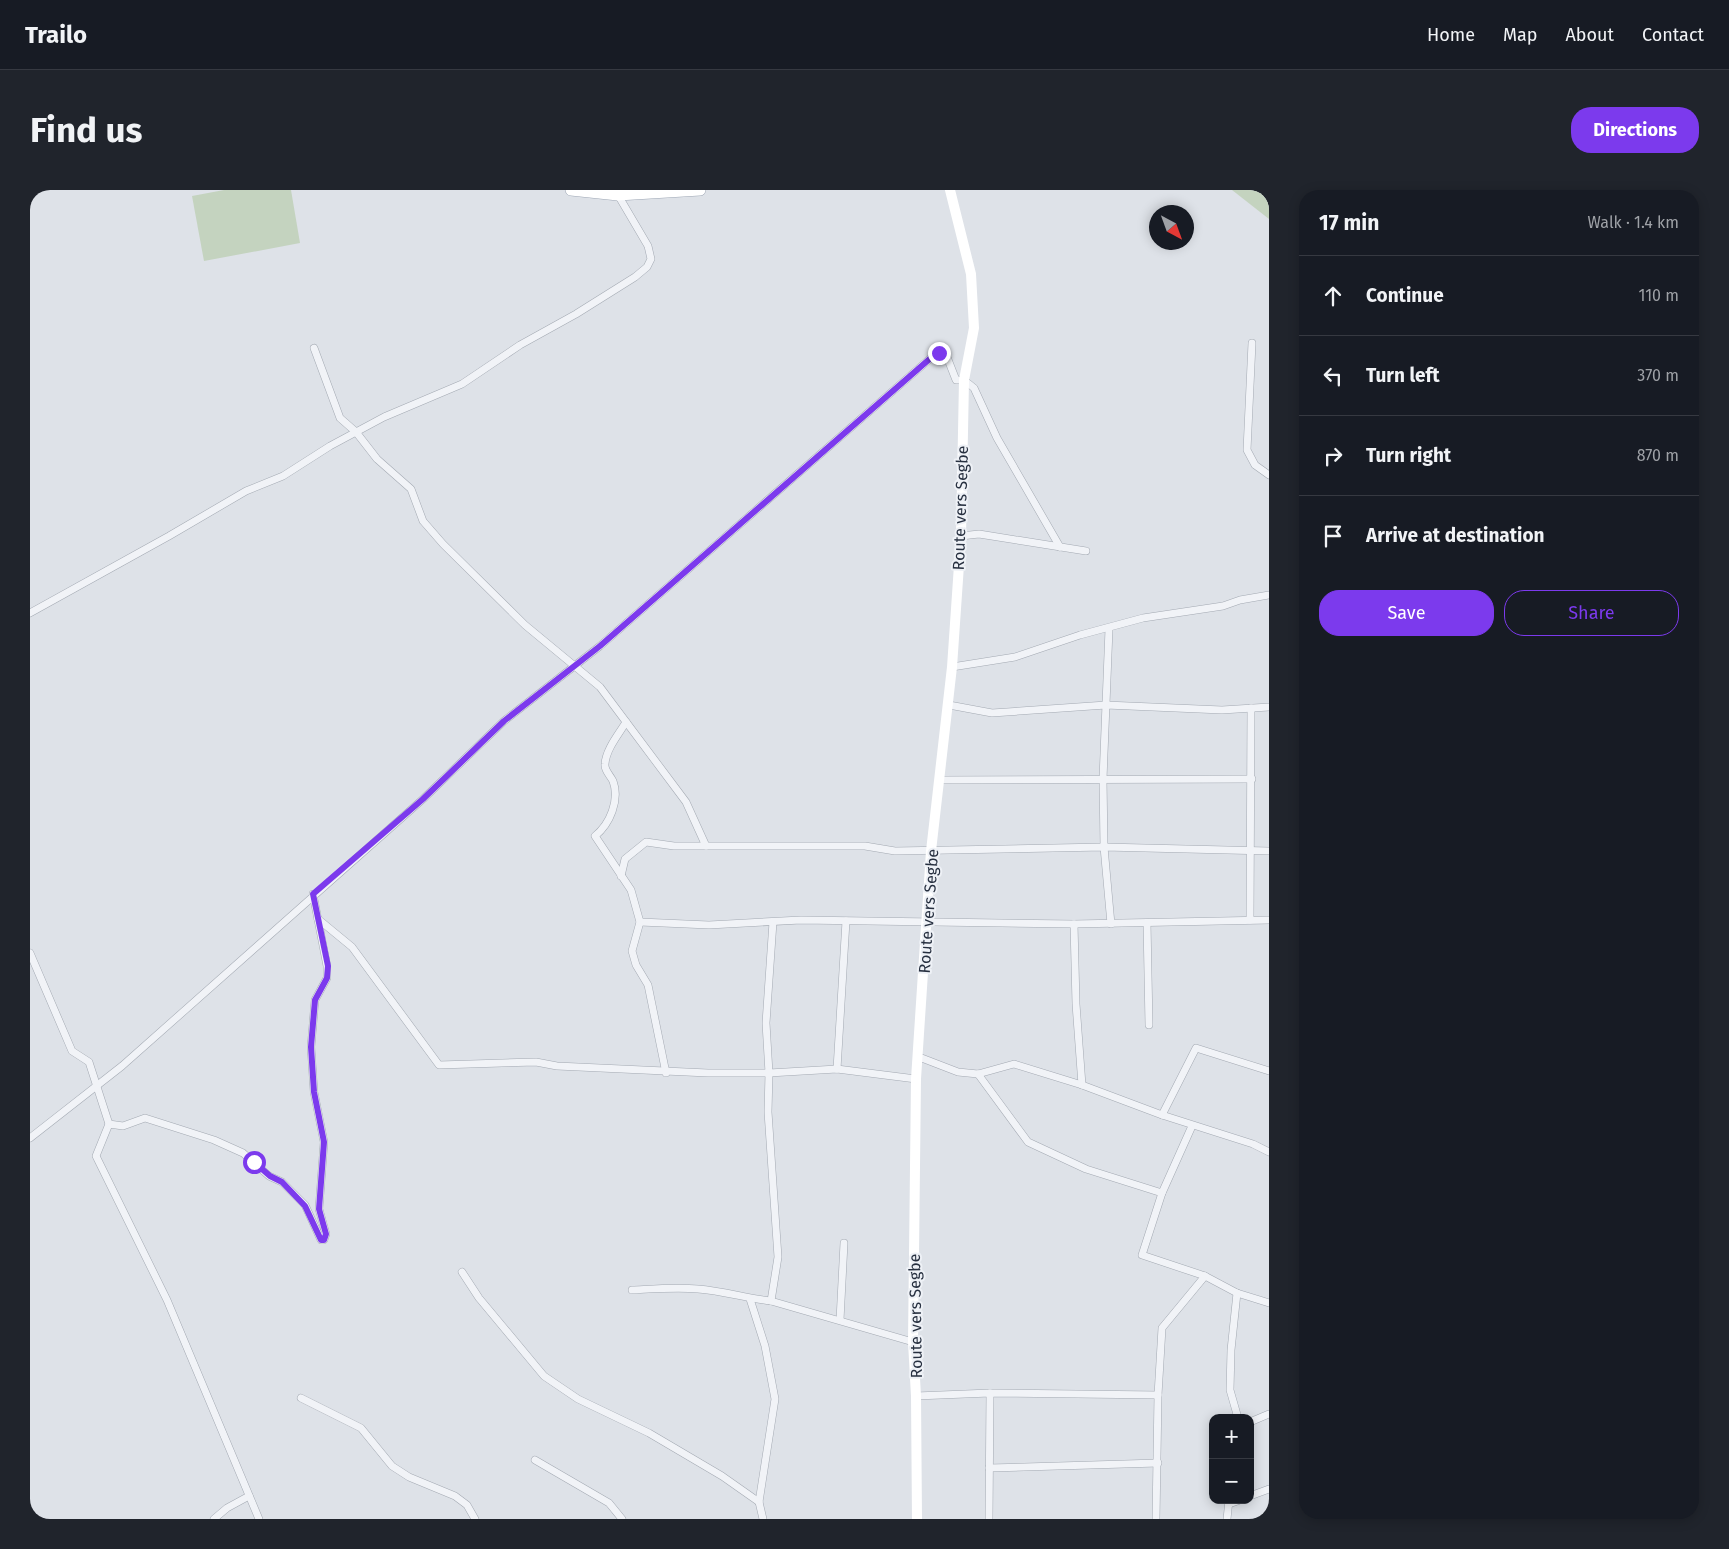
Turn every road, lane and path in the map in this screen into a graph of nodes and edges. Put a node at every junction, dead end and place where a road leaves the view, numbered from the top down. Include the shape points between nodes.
1 (571, 190) edge
2 (700, 190) edge
3 (950, 190) edge
4 (618, 195) junction
5 (1252, 343) dead end
6 (314, 348) dead end
7 (964, 380) junction
8 (356, 432) junction
9 (1269, 475) edge
10 (961, 536) junction
11 (1060, 547) junction
12 (1086, 551) dead end
13 (1269, 594) edge
14 (30, 613) edge
15 (1109, 629) junction
16 (575, 666) junction
17 (952, 667) junction
18 (949, 705) junction
19 (1106, 705) junction
20 (1269, 707) edge
21 (1252, 708) junction
22 (626, 722) junction
23 (1103, 779) junction
24 (1252, 779) junction
25 (940, 780) junction
26 (706, 846) junction
27 (1104, 848) junction
28 (931, 851) junction
29 (1249, 852) junction
30 (1269, 852) edge
31 (621, 876) junction
32 (313, 894) junction
33 (317, 919) junction
34 (1250, 920) junction
35 (1269, 920) edge
36 (846, 921) junction
37 (926, 921) junction
38 (640, 922) junction
39 (773, 922) junction
40 (1147, 923) junction
41 (1074, 924) junction
42 (1111, 924) junction
43 (30, 953) edge
44 (1149, 1025) dead end
45 (919, 1057) junction
46 (837, 1069) junction
47 (1269, 1071) edge
48 (666, 1073) junction
49 (769, 1073) junction
50 (978, 1074) junction
51 (916, 1079) junction
52 (98, 1084) junction
53 (1082, 1085) junction
54 (1162, 1115) junction
55 (109, 1124) junction
56 (1192, 1126) junction
57 (30, 1138) edge
58 (1269, 1152) edge
59 (1162, 1193) junction
60 (844, 1243) dead end
61 (462, 1272) dead end
62 (1205, 1276) junction
63 (632, 1290) dead end
64 (1237, 1293) junction
65 (750, 1299) junction
66 (771, 1301) junction
67 (1269, 1303) edge
68 (840, 1320) junction
69 (913, 1342) junction
70 (990, 1393) junction
71 (1158, 1395) junction
72 (916, 1396) junction
73 (301, 1398) dead end
74 (1237, 1414) edge
75 (1269, 1414) edge
76 (1254, 1420) edge
77 (535, 1460) dead end
78 (1158, 1463) junction
79 (989, 1468) junction
80 (1269, 1489) edge
81 (1254, 1495) edge
82 (249, 1496) junction
83 (759, 1502) junction
84 (1229, 1504) edge
85 (214, 1519) edge
86 (259, 1519) edge
87 (475, 1519) edge
88 (622, 1519) edge
89 (762, 1519) edge
90 (917, 1519) edge
91 (989, 1519) edge
92 (1156, 1519) edge
93 (1227, 1519) edge

1 - 4 main road
2 - 4 main road
3 - 7 main road, Route vers Segbe via 971,274 974,306 974,328
4 - 8 street via 648,246 651,258 647,268 462,384
5 - 9 street via 1247,450 1255,465
6 - 8 street via 340,418
7 - 10 main road, Route vers Segbe
7 - 11 street via 974,388 996,438
7 - 16 street via 956,380 947,357 942,353 933,356
8 - 14 street via 283,476 246,491
8 - 16 street via 377,458 411,489 423,521 443,544 525,625
10 - 11 street via 979,534
10 - 17 main road, Route vers Segbe
11 - 12 street
13 - 15 street via 1223,606 1143,618
15 - 17 street via 1080,635 1015,657
15 - 19 street
16 - 22 street via 600,687
16 - 32 street via 504,721 423,799
17 - 18 main road, Route vers Segbe
18 - 19 street via 992,713
18 - 25 main road, Route vers Segbe
19 - 21 street via 1222,710
19 - 23 street
20 - 21 street
21 - 24 street
22 - 26 street via 686,802
22 - 31 street via 606,758 604,767 616,796 605,828 595,836
23 - 24 street
23 - 25 street
23 - 27 street
24 - 29 street
25 - 28 main road, Route vers Segbe
26 - 28 street via 865,846 895,851
26 - 31 street via 646,842 625,859
27 - 28 street
27 - 29 street
27 - 42 street
28 - 37 main road, Route vers Segbe
29 - 30 street
29 - 34 street
31 - 38 street via 631,890
32 - 33 street
32 - 52 street
33 - 48 street via 352,947 439,1065 536,1062
33 - 55 street via 328,966 327,978 315,1000 311,1047 314,1092 324,1142 319,1209 326,1234 324,1240 314,1228 305,1206 282,1182 265,1173 243,1153 145,1118 123,1126
34 - 35 street
34 - 40 street
36 - 37 street
36 - 39 street
36 - 46 street
37 - 41 street
37 - 45 main road, Route vers Segbe
38 - 39 street via 708,925
38 - 48 street via 632,951 648,985
39 - 49 street via 766,1023
40 - 42 street
40 - 44 street
41 - 42 street
41 - 53 street
43 - 52 street via 72,1051 89,1062
45 - 50 street via 958,1072
45 - 51 main road, Route vers Segbe
46 - 49 street
46 - 51 street
47 - 54 street via 1196,1048
48 - 49 street
49 - 66 street via 768,1112 778,1257
50 - 53 street via 1014,1064
50 - 59 street via 1028,1142 1086,1169
51 - 69 main road, Route vers Segbe
52 - 55 street
52 - 57 street
53 - 54 street
54 - 56 street
55 - 82 street via 96,1156 167,1300
56 - 58 street
56 - 59 street
59 - 62 street via 1142,1255
60 - 68 street
61 - 83 street via 479,1298 544,1376 578,1399 682,1452
62 - 64 street
62 - 71 street via 1162,1328
63 - 65 street via 696,1289
64 - 67 street
64 - 74 street via 1230,1390
65 - 66 street
65 - 83 street via 766,1346 775,1399
66 - 68 street
68 - 69 street
69 - 72 main road, Route vers Segbe
70 - 71 street
70 - 72 street
70 - 79 street
71 - 78 street
72 - 90 main road, Route vers Segbe
73 - 87 street via 361,1428 392,1466 408,1477 455,1496 467,1505
75 - 76 street
77 - 88 street via 609,1503
78 - 79 street
78 - 92 street
79 - 91 street
80 - 81 street
82 - 85 street
82 - 86 street
83 - 89 street
84 - 93 street

